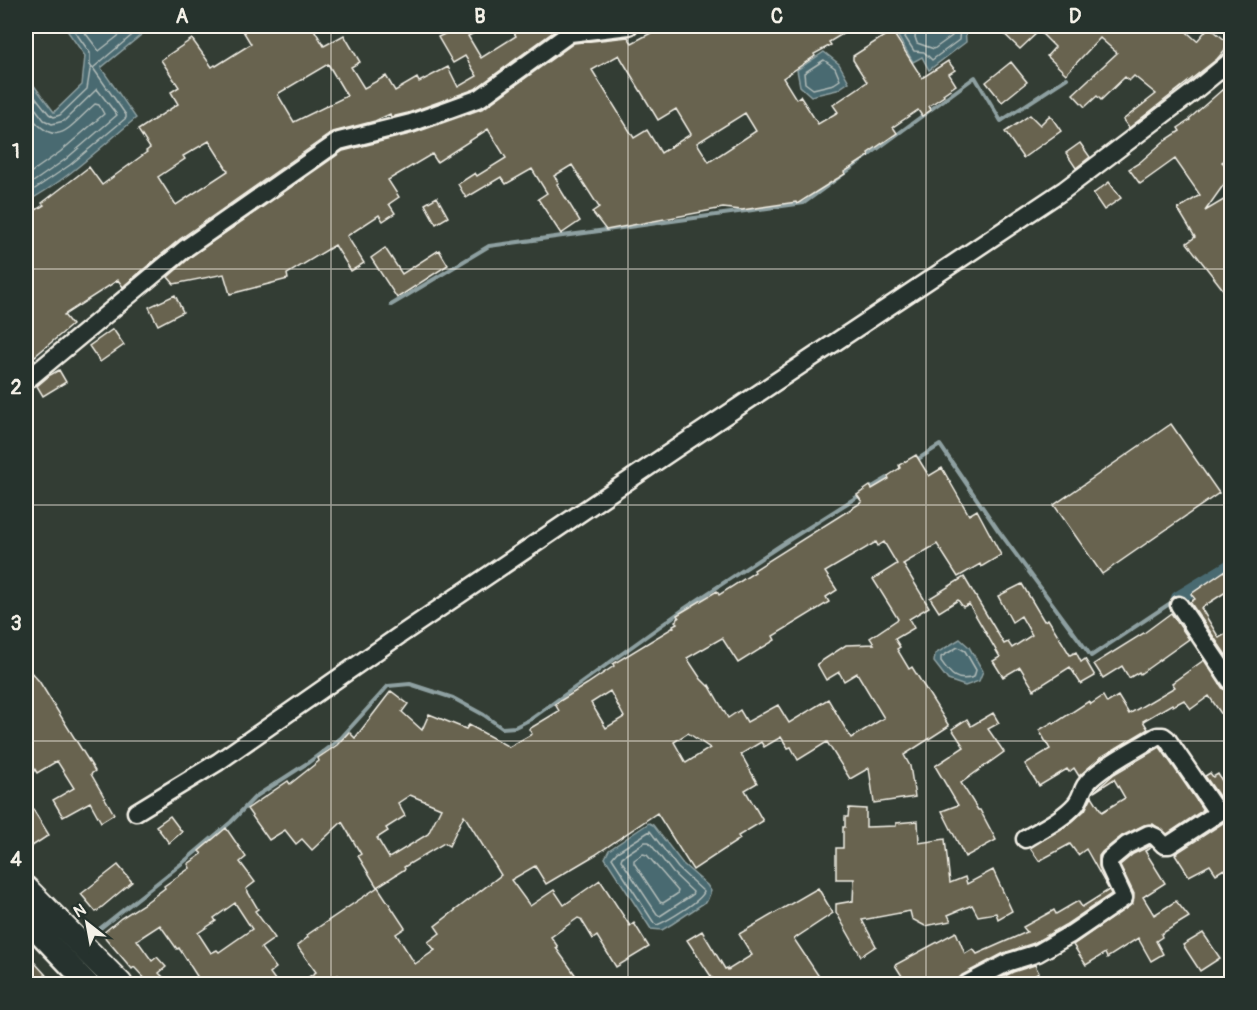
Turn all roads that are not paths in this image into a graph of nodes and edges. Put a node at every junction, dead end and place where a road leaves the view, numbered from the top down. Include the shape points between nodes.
1 (629, 26) edge
2 (568, 29) edge
3 (1232, 60) edge
4 (26, 381) edge
5 (1179, 605) dead end
6 (1232, 683) edge
7 (1224, 808) edge
8 (136, 812) dead end
9 (1025, 839) dead end
10 (26, 878) edge
11 (26, 889) edge
12 (26, 908) edge
13 (26, 919) edge
14 (88, 984) edge
15 (100, 984) edge
16 (120, 984) edge
17 (132, 984) edge
18 (967, 984) edge

1 - 2 street
2 - 4 street via 480,98 411,123 339,141 186,248
3 - 8 street via 1064,190 400,635 218,762
5 - 6 street
7 - 9 street via 1167,740 1156,736 1094,776 1081,788 1075,805
7 - 18 street via 1169,845 1149,834 1127,844 1109,860 1124,898 1038,953 1009,962
10 - 17 main road
11 - 16 highway
12 - 15 highway
13 - 14 main road

